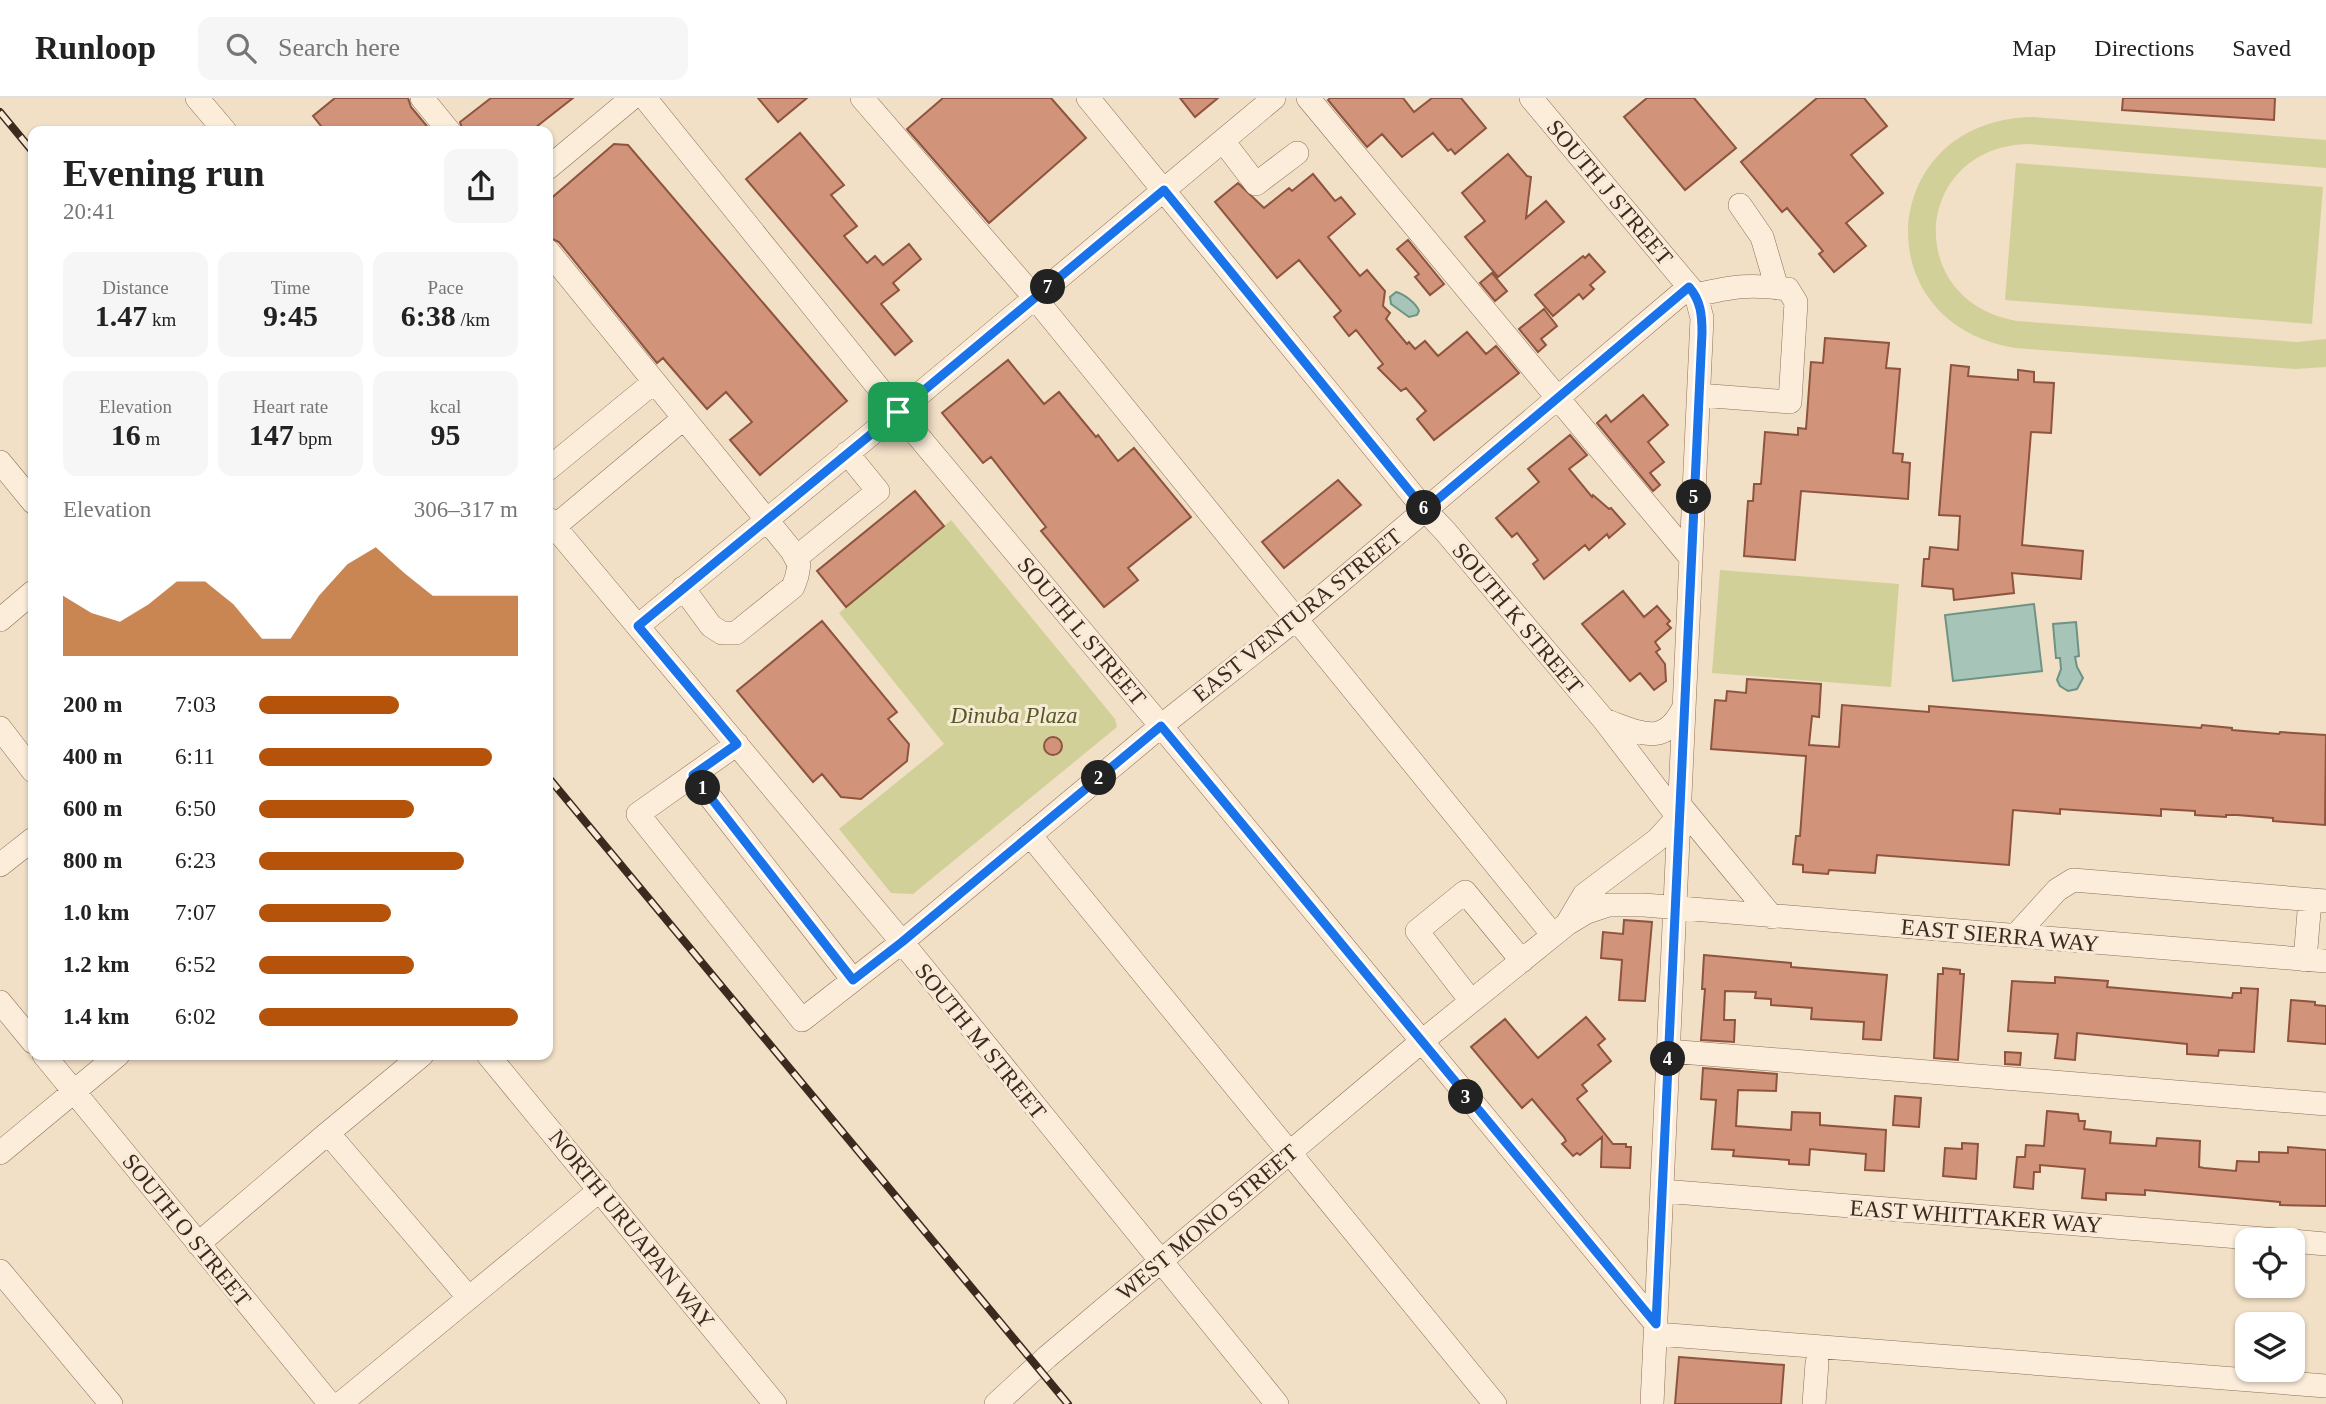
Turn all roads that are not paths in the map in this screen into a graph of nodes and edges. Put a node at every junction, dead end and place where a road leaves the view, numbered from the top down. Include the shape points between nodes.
1 (197, 98) edge
2 (422, 98) edge
3 (632, 98) edge
4 (645, 98) edge
5 (862, 98) edge
6 (1088, 98) edge
7 (1274, 98) edge
8 (1308, 98) edge
9 (1531, 98) edge
10 (221, 126) edge
11 (445, 126) edge
12 (1223, 141) junction
13 (1297, 153) dead end
14 (553, 164) edge
15 (1164, 190) junction
16 (1740, 205) dead end
17 (553, 257) edge
18 (1777, 288) junction
19 (1693, 291) junction
20 (1035, 298) junction
21 (654, 382) junction
22 (1699, 395) junction
23 (1558, 397) junction
24 (898, 412) junction
25 (684, 418) junction
26 (847, 453) junction
27 (0, 461) edge
28 (553, 465) edge
29 (28, 496) edge
30 (1425, 510) junction
31 (766, 519) junction
32 (553, 521) edge
33 (553, 525) edge
34 (797, 557) junction
35 (1691, 558) junction
36 (683, 588) junction
37 (28, 596) edge
38 (0, 620) edge
39 (1296, 620) junction
40 (638, 626) junction
41 (1684, 707) junction
42 (1604, 720) junction
43 (1161, 726) junction
44 (0, 728) edge
45 (737, 744) junction
46 (28, 764) edge
47 (693, 775) junction
48 (1678, 810) junction
49 (1030, 835) junction
50 (28, 843) edge
51 (0, 865) edge
52 (2318, 900) edge
53 (1674, 909) junction
54 (1772, 917) junction
55 (1560, 929) junction
56 (2015, 936) junction
57 (902, 942) junction
58 (2316, 960) edge
59 (1522, 961) junction
60 (853, 980) junction
61 (1471, 1001) junction
62 (0, 1002) edge
63 (28, 1036) edge
64 (1421, 1042) junction
65 (1668, 1051) junction
66 (48, 1060) edge
67 (112, 1060) edge
68 (416, 1060) edge
69 (492, 1060) edge
70 (74, 1092) junction
71 (2326, 1104) edge
72 (328, 1133) junction
73 (1290, 1152) junction
74 (0, 1153) edge
75 (600, 1190) junction
76 (1662, 1191) junction
77 (2235, 1237) edge
78 (2305, 1242) edge
79 (198, 1244) junction
80 (2326, 1244) edge
81 (1159, 1261) junction
82 (0, 1271) edge
83 (469, 1298) junction
84 (1656, 1329) junction
85 (1817, 1363) dead end
86 (2326, 1386) edge
87 (1652, 1397) edge
88 (111, 1404) edge
89 (330, 1404) edge
90 (340, 1404) edge
91 (775, 1404) edge
92 (996, 1404) edge
93 (1277, 1404) edge
94 (1495, 1404) edge
95 (1634, 1404) edge
96 (1814, 1404) edge

1 - 10 street
2 - 11 street
3 - 14 street
4 - 24 street, SOUTH L STREET
5 - 20 street
6 - 15 street, SOUTH K STREET
7 - 12 street
8 - 23 street
9 - 19 street, SOUTH J STREET
12 - 13 street via 1256,184
12 - 15 street
15 - 20 street
15 - 30 street, SOUTH K STREET
16 - 18 street via 1762,237
17 - 21 street
18 - 19 street via 1739,285
18 - 22 street via 1788,289 1796,302 1790,402
19 - 22 street via 1702,318
19 - 23 street, EAST VENTURA STREET
20 - 24 street
20 - 39 street
21 - 25 street
21 - 28 street
22 - 35 street
23 - 30 street, EAST VENTURA STREET
23 - 35 street
24 - 26 street
24 - 43 street, SOUTH L STREET
25 - 31 street
25 - 32 street
26 - 31 street
26 - 34 street via 878,491
27 - 29 street
30 - 39 street, EAST VENTURA STREET
30 - 42 street, SOUTH K STREET
31 - 34 street
31 - 36 street
33 - 40 street, SOUTH M STREET
34 - 36 street via 793,587 736,633 722,633 711,626
35 - 41 street
36 - 40 street
37 - 38 street
39 - 43 street, EAST VENTURA STREET
39 - 55 street
40 - 45 street, SOUTH M STREET
41 - 42 street via 1676,723 1655,734
41 - 48 street
42 - 48 street, SOUTH K STREET
43 - 49 street, EAST VENTURA STREET
43 - 64 street, SOUTH L STREET
44 - 46 street
45 - 47 street
45 - 57 street, SOUTH M STREET
47 - 60 street
47 - 60 street, EAST VENTURA STREET via 638,814 802,1020
48 - 53 street
48 - 54 street, SOUTH K STREET
48 - 55 street via 1657,840 1584,895
49 - 57 street, EAST VENTURA STREET
49 - 73 street
50 - 51 street
52 - 56 street via 2073,880 2057,890
52 - 58 street
53 - 54 street, EAST SIERRA WAY
53 - 55 street, EAST SIERRA WAY via 1608,905
53 - 65 street
54 - 56 street, EAST SIERRA WAY
55 - 59 street, WEST MONO STREET
56 - 58 street, EAST SIERRA WAY
57 - 60 street, EAST VENTURA STREET
57 - 81 street, SOUTH M STREET
59 - 61 street, WEST MONO STREET
59 - 61 street via 1465,892 1417,931
61 - 64 street, WEST MONO STREET
62 - 63 street
64 - 73 street, WEST MONO STREET
64 - 84 street, SOUTH L STREET
65 - 71 street
65 - 76 street
66 - 70 street, SOUTH O STREET
67 - 70 street
68 - 72 street
69 - 75 street, NORTH URUAPAN WAY
70 - 74 street
70 - 79 street, SOUTH O STREET
72 - 79 street
72 - 83 street
73 - 81 street, WEST MONO STREET
73 - 94 street
75 - 83 street
75 - 91 street, NORTH URUAPAN WAY
76 - 77 street, EAST WHITTAKER WAY
76 - 84 street
78 - 80 street, EAST WHITTAKER WAY
79 - 89 street, SOUTH O STREET
81 - 92 street, WEST MONO STREET
81 - 93 street, SOUTH M STREET
82 - 88 street
83 - 90 street
84 - 86 street
84 - 87 street
85 - 96 street
87 - 95 street

